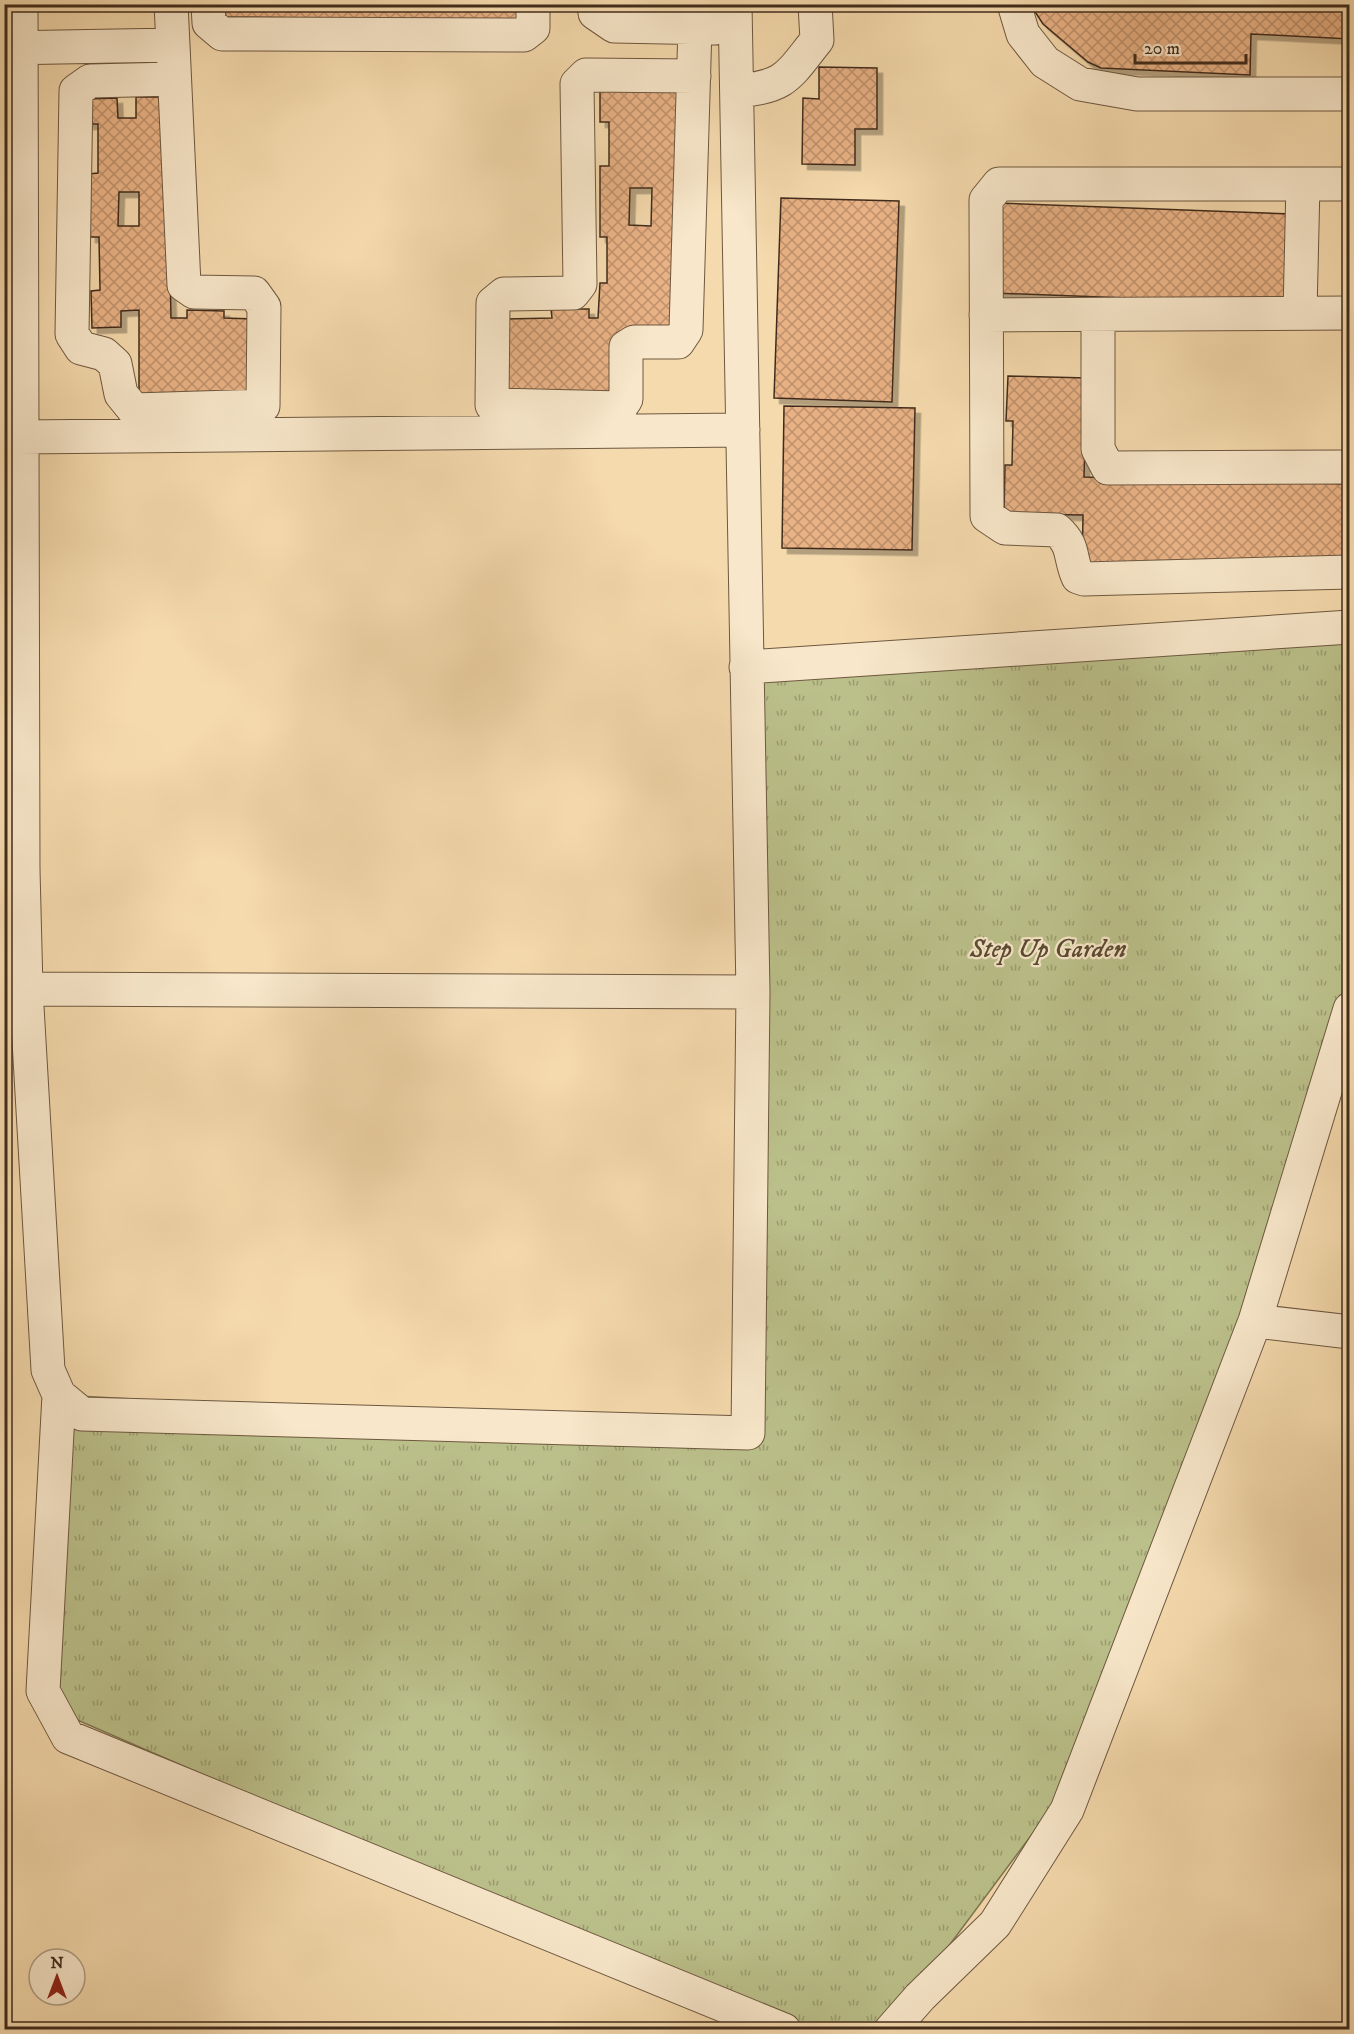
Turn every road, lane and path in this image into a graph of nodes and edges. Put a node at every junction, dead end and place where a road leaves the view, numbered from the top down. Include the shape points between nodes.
1 (171, 4) edge
2 (208, 4) edge
3 (533, 4) edge
4 (594, 4) edge
5 (815, 4) edge
6 (1014, 4) edge
7 (15, 10) edge
8 (736, 17) edge
9 (676, 20) edge
10 (173, 45) junction
11 (12, 47) edge
12 (694, 76) junction
13 (174, 79) junction
14 (737, 91) junction
15 (1350, 94) edge
16 (1303, 184) junction
17 (1350, 184) edge
18 (1300, 313) junction
19 (1350, 313) edge
20 (986, 315) junction
21 (1098, 315) junction
22 (492, 419) junction
23 (263, 421) junction
24 (743, 430) junction
25 (20, 437) junction
26 (1350, 467) edge
27 (1350, 572) edge
28 (1350, 627) edge
29 (746, 667) junction
30 (14, 870) edge
31 (26, 989) junction
32 (753, 992) junction
33 (1350, 1009) edge
34 (1255, 1321) junction
35 (1350, 1332) edge
36 (59, 1395) junction
37 (784, 2030) edge
38 (891, 2030) edge

1 - 10 street
2 - 3 street via 209,23 222,34 524,35 533,28
4 - 9 street via 595,13 614,26
5 - 14 street via 817,40 784,81
6 - 15 street via 1023,34 1045,62 1080,84 1137,94
7 - 11 street
8 - 9 street
8 - 14 street
9 - 12 street
10 - 11 street
10 - 13 street
11 - 25 street
12 - 22 street via 686,330 678,342 634,342 626,347 626,399 620,408
12 - 22 street via 586,75 577,84 580,284 573,293 504,294 493,303
13 - 23 street via 184,285 194,292 254,293 264,307
13 - 23 street via 90,81 76,91 72,334 81,348 104,354 115,364 121,394 135,410
14 - 24 street
16 - 17 street
16 - 18 street
16 - 20 street via 999,184 986,200
18 - 19 street
18 - 21 street
20 - 21 street
20 - 27 street via 987,516 1005,528 1057,530 1073,550 1074,567 1078,577 1084,579
21 - 26 street via 1098,449 1108,468
22 - 23 street
22 - 24 street
23 - 25 street
24 - 29 street
25 - 30 street
28 - 29 street
29 - 32 street
30 - 31 street
31 - 32 street
31 - 36 street via 48,1370
32 - 36 street via 748,1433 82,1414
33 - 34 street
34 - 35 street
34 - 38 street via 1067,1810 995,1924 920,1996
36 - 37 street via 43,1691 68,1737

